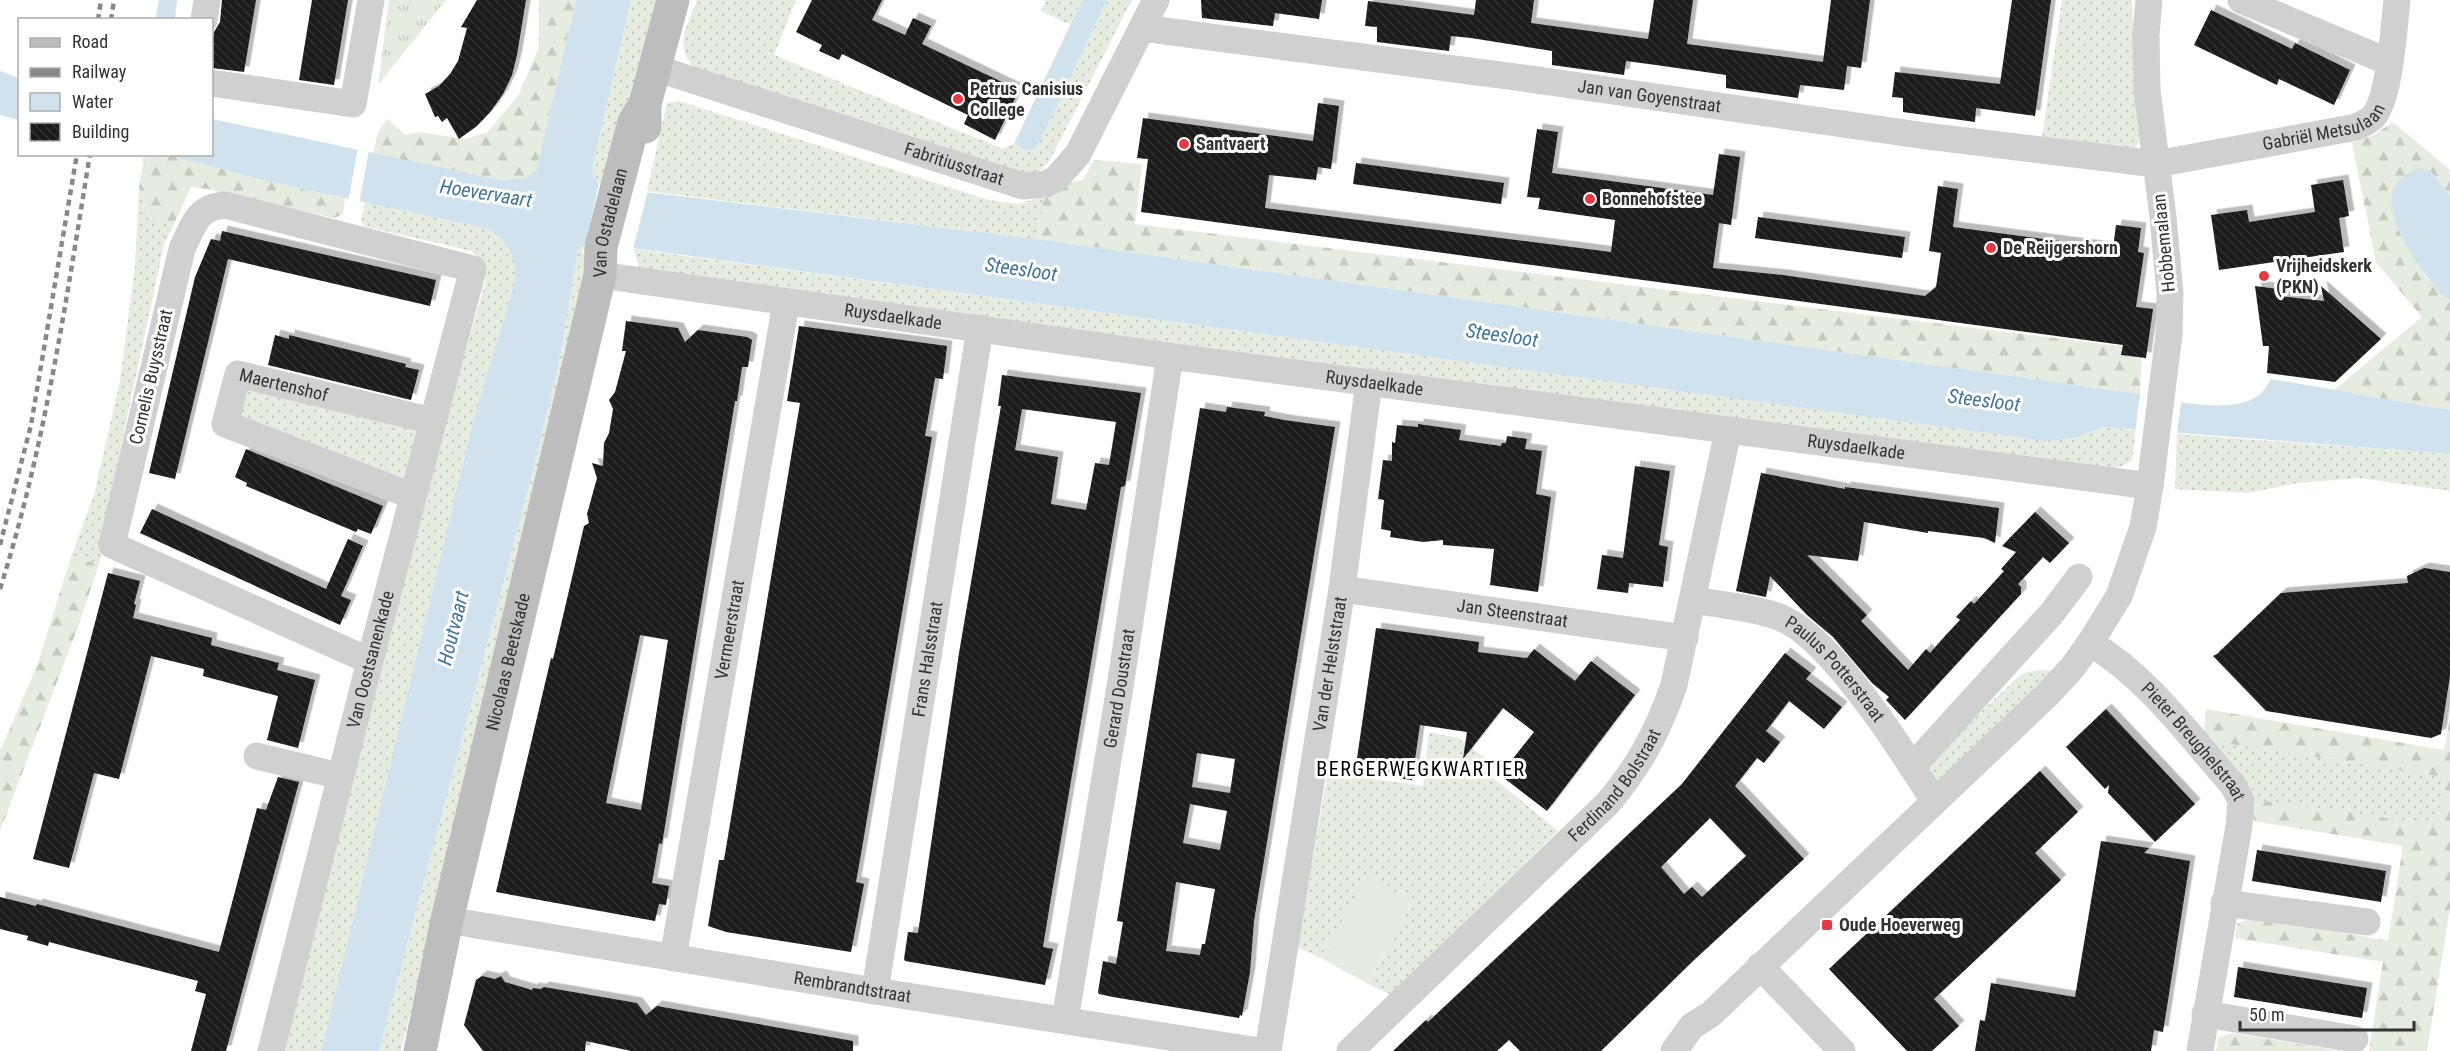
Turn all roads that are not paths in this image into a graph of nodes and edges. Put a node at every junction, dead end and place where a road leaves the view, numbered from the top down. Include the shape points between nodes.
1 (207, 0) edge
2 (371, 0) edge
3 (673, 0) edge
4 (1156, 0) edge
5 (2149, 0) edge
6 (2241, 0) edge
7 (2397, 0) edge
8 (204, 18) edge
9 (1142, 28) junction
10 (2389, 62) junction
11 (655, 69) junction
12 (213, 83) edge
13 (2156, 164) junction
14 (605, 256) junction
15 (473, 269) joint
16 (786, 303) junction
17 (980, 327) junction
18 (1170, 356) junction
19 (1369, 382) junction
20 (433, 421) junction
21 (1728, 431) junction
22 (2150, 486) junction
23 (413, 496) junction
24 (2079, 577) dead end
25 (1342, 589) junction
26 (1693, 600) junction
27 (1685, 638) junction
28 (2090, 643) junction
29 (370, 661) junction
30 (257, 756) dead end
31 (1912, 766) junction
32 (340, 776) junction
33 (1934, 801) junction
34 (2224, 903) junction
35 (447, 920) junction
36 (2367, 922) dead end
37 (673, 958) junction
38 (1760, 966) junction
39 (875, 991) junction
40 (1711, 1014) junction
41 (2205, 1014) junction
42 (1065, 1020) junction
43 (2355, 1038) dead end
44 (1356, 1049) edge
45 (271, 1051) edge
46 (420, 1051) edge
47 (1259, 1051) edge
48 (1268, 1051) edge
49 (1674, 1051) edge
50 (1694, 1051) edge
51 (1842, 1051) edge
52 (2200, 1051) edge

1 - 8 street
2 - 12 street via 360,110
3 - 11 street, Van Ostadelaan
4 - 9 street, Fabritiusstraat
5 - 13 street, Hobbemalaan via 2145,65
6 - 10 street
7 - 10 street, Gabriël Metsulaan
9 - 11 street, Fabritiusstraat via 1078,154 1056,179 1032,187
9 - 13 street, Jan van Goyenstraat
10 - 13 street, Gabriël Metsulaan via 2382,100 2373,116 2357,127
11 - 14 street, Van Ostadelaan via 645,104 645,125
13 - 22 street, Hobbemalaan via 2170,294 2169,334
14 - 16 street, Ruysdaelkade
14 - 35 street, Nicolaas Beetskade
15 - 20 street, Van Oostsanenkade
15 - 29 street, Cornelis Buysstraat via 225,205 211,206 200,214 182,249 111,545
16 - 17 street, Ruysdaelkade
16 - 37 street, Vermeerstraat
17 - 18 street, Ruysdaelkade
17 - 39 street, Frans Halsstraat
18 - 19 street, Ruysdaelkade
18 - 42 street, Gerard Doustraat
19 - 21 street, Ruysdaelkade
19 - 25 street, Van der Helststraat
20 - 23 street, Van Oostsanenkade
20 - 23 street, Maertenshof via 238,374 225,424
21 - 22 street, Ruysdaelkade
21 - 26 street, Ferdinand Bolstraat
22 - 28 street via 2143,527 2123,586
23 - 29 street, Van Oostsanenkade
24 - 31 street via 2052,613
25 - 27 street, Jan Steenstraat
25 - 48 street, Van der Helststraat
26 - 27 street, Ferdinand Bolstraat
26 - 31 street, Paulus Potterstraat via 1779,617 1794,626 1839,667
27 - 44 street, Ferdinand Bolstraat via 1664,712 1637,767 1622,786
28 - 33 street via 2048,694
28 - 34 street, Pieter Breughelstraat via 2138,678 2233,785 2241,801
29 - 32 street, Van Oostsanenkade
30 - 32 street
31 - 33 street, Paulus Potterstraat
32 - 45 street, Van Oostsanenkade
33 - 38 street
34 - 36 street
34 - 41 street, Pieter Breughelstraat
35 - 37 street, Rembrandtstraat
35 - 46 street, Nicolaas Beetskade
37 - 39 street, Rembrandtstraat
38 - 40 street
38 - 51 street
39 - 42 street, Rembrandtstraat
40 - 49 street via 1692,1026
40 - 50 street
41 - 43 street
41 - 52 street, Pieter Breughelstraat
42 - 47 street, Rembrandtstraat

